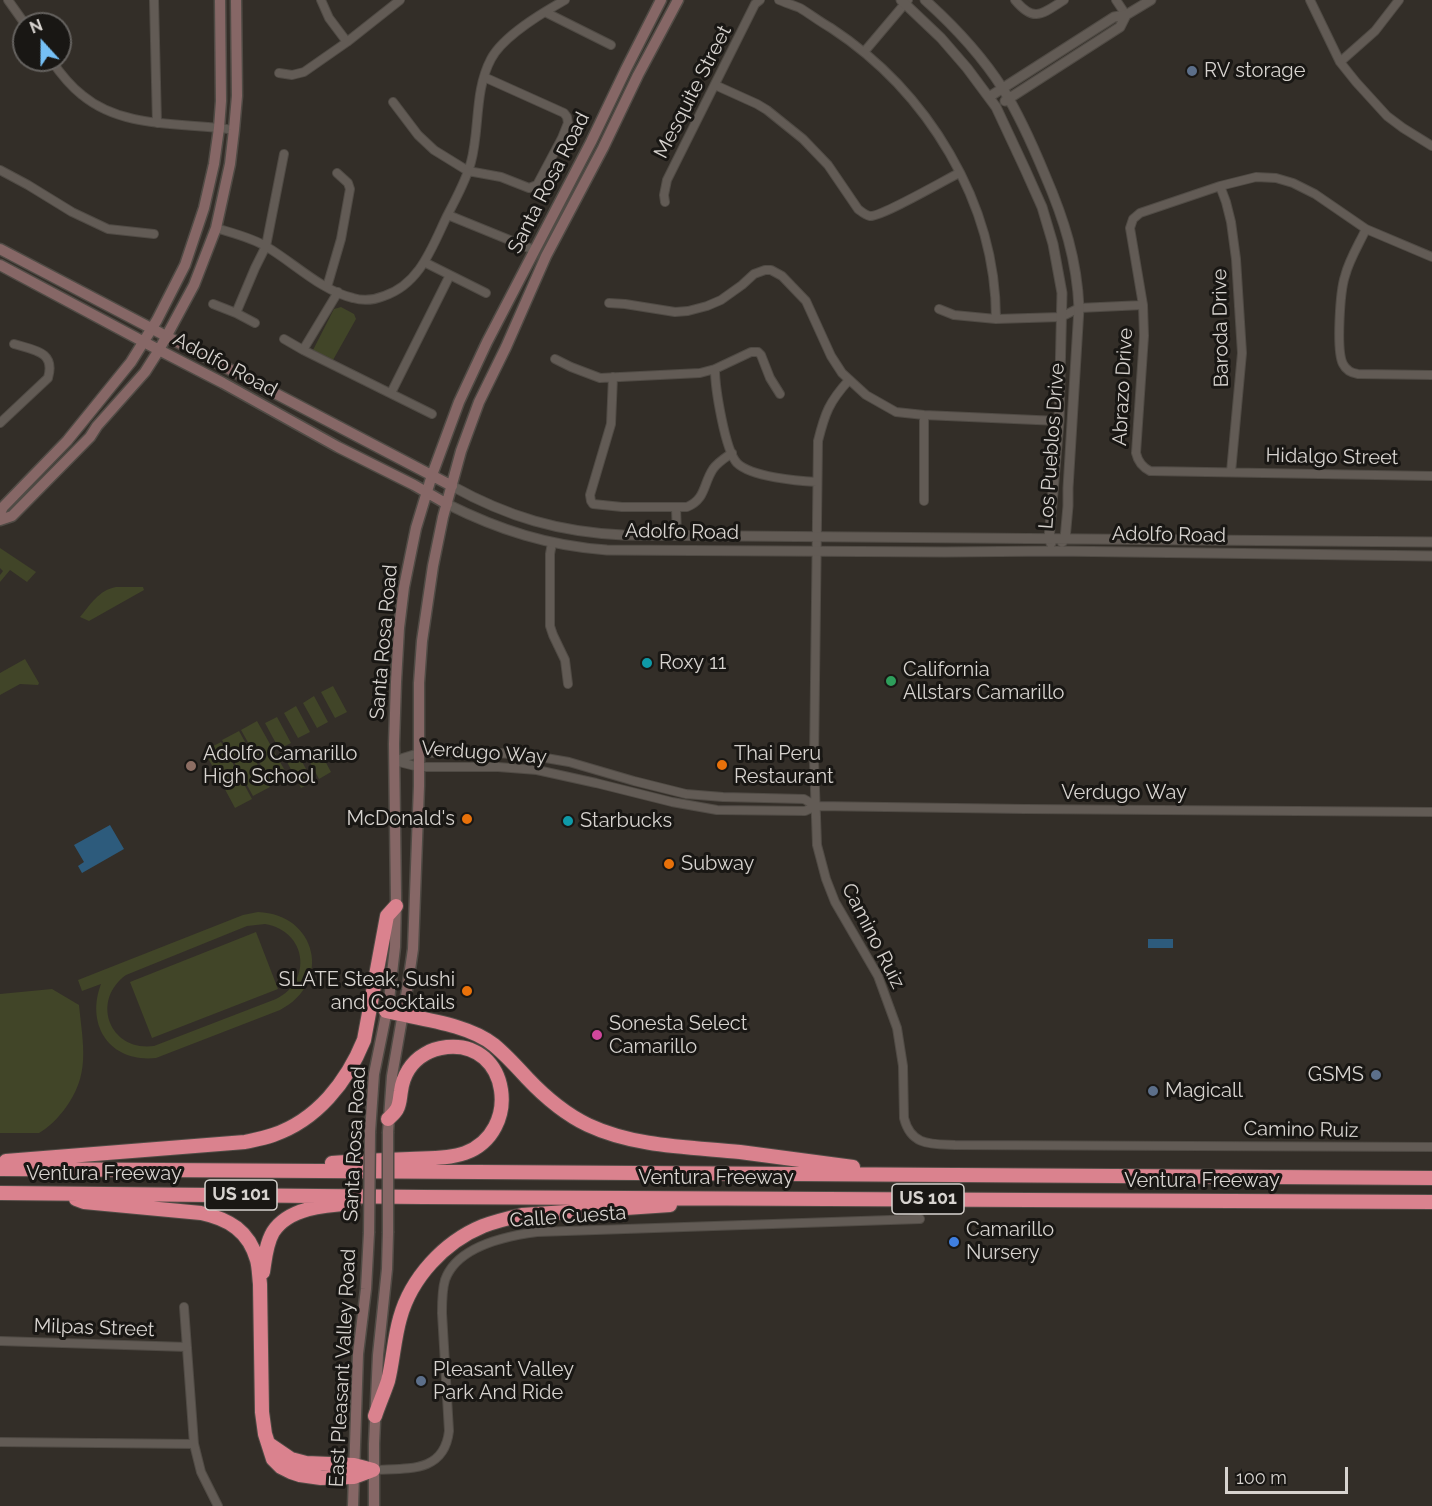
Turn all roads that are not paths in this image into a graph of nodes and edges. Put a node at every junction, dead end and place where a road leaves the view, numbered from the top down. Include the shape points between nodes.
1 (154, 0) edge
2 (220, 0) edge
3 (236, 0) edge
4 (321, 0) edge
5 (400, 0) edge
6 (565, 0) edge
7 (661, 0) edge
8 (678, 0) edge
9 (760, 0) edge
10 (778, 0) edge
11 (925, 0) edge
12 (1015, 0) edge
13 (1064, 0) edge
14 (1116, 0) edge
15 (1151, 0) edge
16 (1310, 0) edge
17 (1400, 0) edge
18 (904, 1) edge
19 (545, 12) junction
20 (1126, 15) junction
21 (347, 42) junction
22 (611, 45) dead end
23 (864, 52) junction
24 (1340, 62) junction
25 (1042, 63) junction
26 (60, 72) edge
27 (279, 73) dead end
28 (1049, 74) junction
29 (484, 76) junction
30 (715, 85) junction
31 (1002, 88) junction
32 (989, 97) junction
33 (1009, 99) junction
34 (393, 102) dead end
35 (996, 107) junction
36 (157, 123) junction
37 (219, 128) junction
38 (234, 130) junction
39 (1432, 146) edge
40 (284, 154) dead end
41 (0, 170) edge
42 (468, 171) junction
43 (337, 173) dead end
44 (959, 173) junction
45 (1220, 186) junction
46 (665, 202) dead end
47 (448, 215) junction
48 (216, 228) junction
49 (1366, 229) junction
50 (154, 234) dead end
51 (266, 246) junction
52 (0, 249) edge
53 (534, 250) junction
54 (1432, 256) edge
55 (424, 262) junction
56 (0, 266) edge
57 (450, 275) junction
58 (327, 287) junction
59 (338, 292) junction
60 (486, 293) dead end
61 (609, 303) dead end
62 (213, 304) dead end
63 (1143, 305) junction
64 (1079, 308) junction
65 (939, 309) dead end
66 (236, 313) junction
67 (1061, 317) junction
68 (996, 319) junction
69 (255, 323) dead end
70 (152, 329) junction
71 (167, 337) junction
72 (284, 339) dead end
73 (144, 342) junction
74 (14, 344) dead end
75 (159, 350) junction
76 (303, 350) junction
77 (555, 359) dead end
78 (715, 369) junction
79 (1432, 375) edge
80 (613, 377) junction
81 (849, 380) junction
82 (392, 393) junction
83 (780, 394) dead end
84 (432, 414) dead end
85 (924, 415) junction
86 (1059, 421) junction
87 (0, 423) edge
88 (732, 453) junction
89 (1232, 472) junction
90 (432, 475) junction
91 (1432, 476) edge
92 (817, 482) junction
93 (452, 486) junction
94 (426, 493) junction
95 (924, 501) dead end
96 (447, 504) junction
97 (676, 508) junction
98 (0, 513) edge
99 (0, 520) edge
100 (677, 535) junction
101 (817, 537) junction
102 (1049, 539) junction
103 (1065, 539) junction
104 (1432, 542) edge
105 (552, 543) junction
106 (1055, 551) junction
107 (817, 552) junction
108 (1432, 556) edge
109 (568, 684) dead end
110 (419, 753) junction
111 (395, 761) junction
112 (419, 767) junction
113 (816, 806) junction
114 (1432, 812) edge
115 (396, 906) junction
116 (387, 1011) junction
117 (403, 1015) junction
118 (388, 1126) junction
119 (1432, 1147) edge
120 (0, 1161) edge
121 (0, 1169) edge
122 (264, 1170) junction
123 (912, 1175) junction
124 (1432, 1178) edge
125 (0, 1193) edge
126 (57, 1193) junction
127 (424, 1197) junction
128 (745, 1198) junction
129 (1432, 1202) edge
130 (920, 1220) dead end
131 (369, 1233) joint
132 (388, 1233) joint
133 (261, 1284) junction
134 (184, 1308) dead end
135 (0, 1341) edge
136 (187, 1347) junction
137 (375, 1416) junction
138 (0, 1442) edge
139 (194, 1443) junction
140 (373, 1470) junction
141 (354, 1471) junction
142 (218, 1506) edge
143 (353, 1506) edge
144 (374, 1506) edge

1 - 36 street
2 - 37 main road
3 - 38 main road
4 - 21 street
5 - 21 street
6 - 19 street
7 - 53 main road, Santa Rosa Road
8 - 93 main road, Santa Rosa Road via 546,256 479,402
9 - 30 street, Mesquite Street
10 - 23 street via 800,8
11 - 31 street, Los Pueblos Drive via 960,34
12 - 13 street via 1034,14
14 - 20 street
15 - 20 street
16 - 24 street
17 - 24 street via 1375,31
18 - 23 street
18 - 32 street, Los Pueblos Drive via 941,38
19 - 22 street
19 - 29 street via 502,45
20 - 25 street via 1114,17
20 - 28 street via 1120,27
21 - 27 street via 304,72
23 - 44 street via 914,101
24 - 39 street via 1388,116
25 - 28 street
25 - 31 street
26 - 36 street via 102,109
28 - 33 street
29 - 42 street
29 - 42 street via 564,113 568,123 543,176 533,188
30 - 44 street via 778,118 821,157 864,214 886,212
30 - 46 street, Mesquite Street via 667,180
31 - 32 street
31 - 33 street, Los Pueblos Drive
32 - 35 street, Los Pueblos Drive
33 - 35 street
33 - 64 street, Los Pueblos Drive via 1040,162 1065,228
34 - 42 street via 428,146
35 - 67 street, Los Pueblos Drive via 1042,207 1059,275
36 - 37 street
37 - 38 street
37 - 70 main road via 214,164 192,248
38 - 48 main road
40 - 51 street
41 - 50 street via 108,229
42 - 47 street
43 - 58 street via 350,189 342,239
44 - 68 street via 985,238
45 - 49 street via 1256,177 1285,180 1315,194
45 - 63 street, Abrazo Drive via 1140,213 1133,219 1130,228
45 - 89 street, Baroda Drive via 1231,222 1236,259 1242,353
47 - 53 street
47 - 55 street
48 - 51 street
48 - 71 main road via 194,285
49 - 54 street
49 - 79 street via 1341,292 1340,350 1344,366 1358,374
51 - 58 street
51 - 66 street
52 - 70 main road, Adolfo Road
53 - 90 main road, Santa Rosa Road via 459,402
55 - 57 street
55 - 59 street via 412,279 387,295 364,300
56 - 73 main road, Adolfo Road
57 - 60 street
57 - 82 street
58 - 59 street
59 - 76 street
61 - 81 street via 688,311 722,300 754,274 771,270 806,301 831,356
62 - 66 street
63 - 64 street
63 - 89 street, Abrazo Drive via 1137,459 1150,471
64 - 67 street
64 - 103 street, Los Pueblos Drive
65 - 68 street via 954,315
66 - 69 street
67 - 68 street
67 - 86 street, Los Pueblos Drive
70 - 71 main road, Adolfo Road
70 - 73 main road
71 - 75 main road
71 - 90 main road, Adolfo Road
72 - 76 street
73 - 75 main road, Adolfo Road
73 - 98 main road via 67,441
74 - 87 street via 42,352 51,370 48,378
75 - 94 main road, Adolfo Road
75 - 99 main road via 90,437 12,516
76 - 82 street
77 - 80 street via 597,377
78 - 80 street
78 - 83 street via 758,352
78 - 88 street via 722,419
80 - 97 street via 611,421 591,501 617,507
81 - 85 street via 896,412
81 - 92 street, Camino Ruiz via 835,395 822,424
82 - 84 street
85 - 86 street
85 - 95 street
86 - 102 street, Los Pueblos Drive
88 - 92 street via 738,464 749,470 788,480
88 - 97 street via 713,469 697,501
89 - 91 street, Hidalgo Street
90 - 93 main road, Adolfo Road
90 - 94 main road, Santa Rosa Road
92 - 101 street, Camino Ruiz
93 - 96 main road, Santa Rosa Road
93 - 100 street, Adolfo Road via 494,507 550,526 614,535
94 - 96 main road, Adolfo Road
94 - 111 main road, Santa Rosa Road via 399,628
96 - 105 street, Adolfo Road via 502,529
96 - 110 main road, Santa Rosa Road via 422,640
97 - 100 street
100 - 101 street, Adolfo Road
101 - 102 street, Adolfo Road
101 - 107 street, Camino Ruiz
102 - 103 street, Adolfo Road
102 - 106 street, Los Pueblos Drive
103 - 104 street, Adolfo Road
103 - 106 street, Los Pueblos Drive
105 - 107 street, Adolfo Road via 607,550
105 - 109 street via 550,626 565,660
106 - 107 street, Adolfo Road
106 - 108 street, Adolfo Road
107 - 113 street, Camino Ruiz
110 - 111 street, Verdugo Way
110 - 112 main road, Santa Rosa Road
110 - 113 street, Verdugo Way via 534,756 686,794 804,799
111 - 112 street, Verdugo Way
111 - 115 main road, Santa Rosa Road
112 - 113 street, Verdugo Way via 537,770 717,810 805,811
112 - 117 main road, Santa Rosa Road via 413,949
113 - 114 street, Verdugo Way
113 - 119 street, Camino Ruiz via 817,845 826,879 846,923 878,976 897,1028 903,1066 904,1118 915,1138 926,1143 955,1145
115 - 116 main road, Santa Rosa Road
115 - 120 highway via 387,916 364,1040 344,1079 310,1115 273,1135 245,1142
116 - 117 highway
116 - 131 main road, Santa Rosa Road, bridge via 374,1074
117 - 118 main road, Santa Rosa Road
117 - 123 highway via 482,1037 557,1105 603,1131 646,1142
118 - 122 highway via 398,1108 402,1081 427,1052 457,1046 470,1049 482,1056 497,1076 501,1086 500,1118 487,1138 462,1154
118 - 132 main road, Santa Rosa Road, bridge
121 - 122 highway, Ventura Freeway / US 101
122 - 123 highway, Ventura Freeway / US 101
123 - 124 highway, Ventura Freeway / US 101
125 - 126 highway, Ventura Freeway / US 101
126 - 127 highway, Ventura Freeway / US 101
126 - 133 highway via 84,1202 217,1216 246,1237 258,1262
127 - 128 highway, Ventura Freeway / US 101
127 - 133 highway via 327,1206 293,1215 270,1238
128 - 129 highway, Ventura Freeway / US 101
128 - 137 highway via 522,1215 466,1234 428,1267 408,1297
130 - 140 street, Calle Cuesta via 537,1232 483,1245 467,1254 445,1279 442,1313 448,1439 429,1464 406,1470
131 - 141 main road, East Pleasant Valley Road via 358,1354
132 - 137 main road, East Pleasant Valley Road
133 - 141 highway via 262,1412 269,1444 291,1459
134 - 136 street
135 - 136 street, Milpas Street
136 - 139 street
137 - 140 main road, East Pleasant Valley Road
138 - 139 street
139 - 142 street via 201,1472
140 - 141 highway
140 - 144 main road, East Pleasant Valley Road
141 - 143 main road, East Pleasant Valley Road

